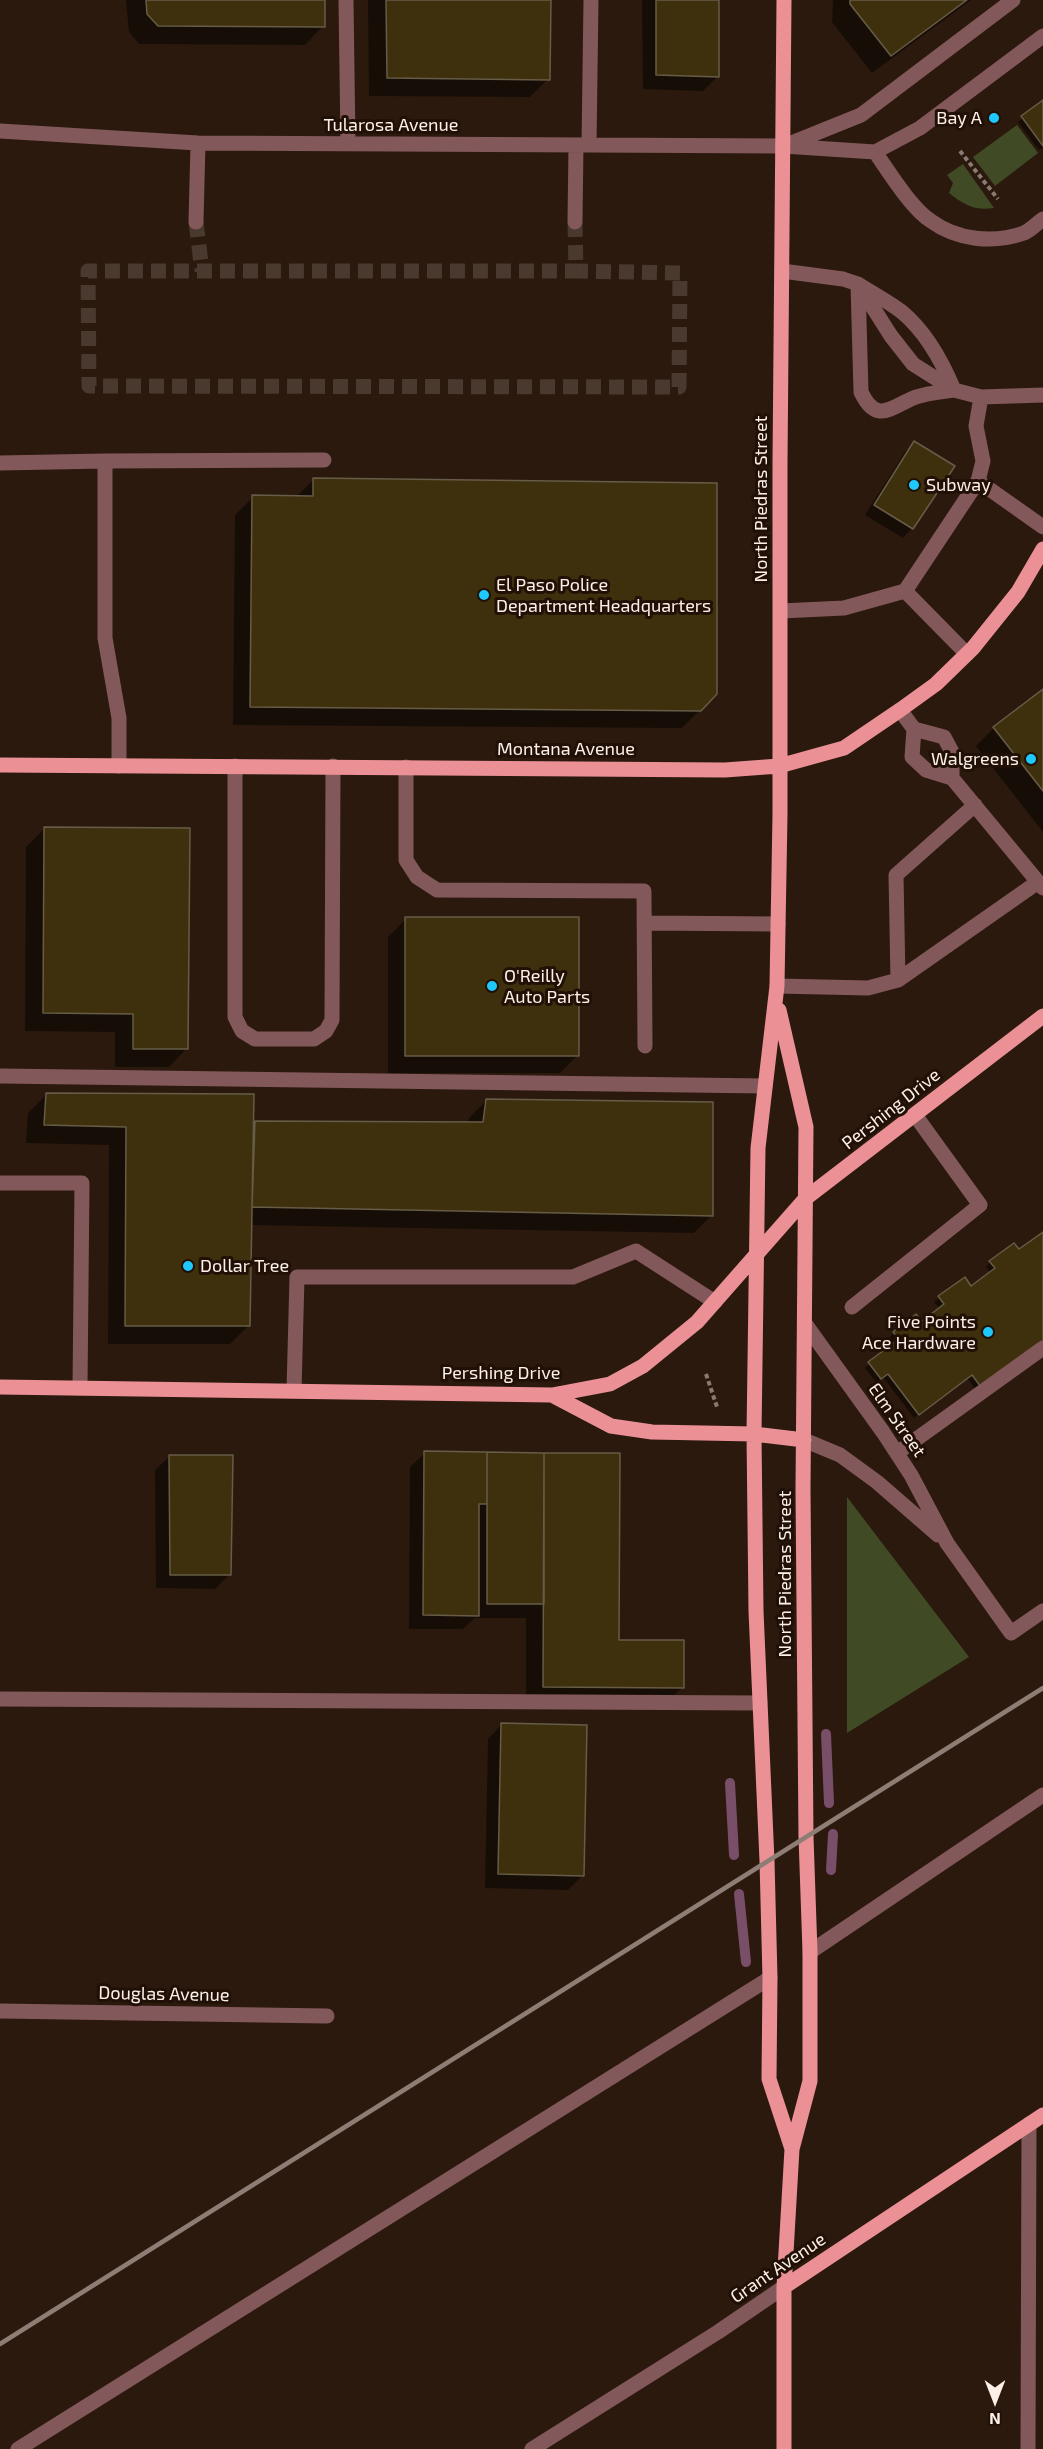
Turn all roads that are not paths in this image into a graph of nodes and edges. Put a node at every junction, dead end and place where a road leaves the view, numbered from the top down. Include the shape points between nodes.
1 (346, 0) edge
2 (591, 0) edge
3 (784, 0) edge
4 (1013, 0) edge
5 (1043, 36) edge
6 (0, 131) edge
7 (198, 143) junction
8 (348, 144) junction
9 (583, 145) junction
10 (783, 146) junction
11 (875, 152) junction
12 (1043, 219) edge
13 (196, 222) tunnel mouth
14 (575, 222) tunnel mouth
15 (782, 271) junction
16 (858, 284) junction
17 (954, 390) junction
18 (1043, 395) edge
19 (981, 397) junction
20 (324, 460) dead end
21 (105, 461) junction
22 (0, 463) edge
23 (978, 481) junction
24 (1043, 527) edge
25 (1043, 549) edge
26 (905, 591) junction
27 (781, 612) junction
28 (967, 654) junction
29 (900, 710) junction
30 (914, 729) junction
31 (0, 765) edge
32 (119, 766) junction
33 (235, 766) junction
34 (333, 766) junction
35 (779, 766) junction
36 (406, 767) junction
37 (952, 778) junction
38 (975, 805) junction
39 (1041, 885) edge
40 (644, 923) junction
41 (778, 924) junction
42 (898, 980) junction
43 (777, 993) junction
44 (1043, 1016) edge
45 (645, 1046) dead end
46 (0, 1076) edge
47 (765, 1086) junction
48 (915, 1114) junction
49 (0, 1183) edge
50 (806, 1198) junction
51 (757, 1255) junction
52 (715, 1302) junction
53 (852, 1308) dead end
54 (806, 1325) junction
55 (1043, 1348) edge
56 (0, 1387) edge
57 (80, 1388) junction
58 (294, 1390) junction
59 (552, 1395) junction
60 (754, 1434) junction
61 (804, 1440) junction
62 (897, 1453) junction
63 (947, 1543) junction
64 (1043, 1611) edge
65 (0, 1699) edge
66 (760, 1703) junction
67 (1043, 1795) edge
68 (810, 1952) junction
69 (770, 1978) junction
70 (0, 2011) edge
71 (327, 2016) dead end
72 (1043, 2115) edge
73 (1029, 2124) junction
74 (792, 2149) junction
75 (784, 2287) junction
76 (18, 2449) edge
77 (532, 2449) edge
78 (784, 2449) edge
79 (1028, 2449) edge

1 - 8 street
2 - 9 street
3 - 10 main road, North Piedras Street
4 - 10 street via 861,115
5 - 11 street via 920,128
6 - 7 street, Tularosa Avenue
7 - 8 street, Tularosa Avenue
7 - 13 street
8 - 9 street, Tularosa Avenue
9 - 10 street, Tularosa Avenue
9 - 14 street
10 - 11 street, Tularosa Avenue
10 - 15 main road, North Piedras Street
11 - 12 street via 930,221 960,236 991,240 1025,232
15 - 16 street
15 - 27 main road, North Piedras Street
16 - 17 street via 913,364
16 - 17 street via 902,312 940,359
16 - 17 street via 861,392 867,404 878,411 891,411 915,398
17 - 19 street
18 - 19 street
19 - 23 street via 976,426 983,461
20 - 21 street
21 - 22 street
21 - 32 street via 105,638 119,718
23 - 24 street
23 - 26 street
25 - 28 main road, Montana Avenue via 1018,592
26 - 27 street via 844,608
26 - 28 street
27 - 35 main road, North Piedras Street
28 - 29 main road, Montana Avenue via 936,684
29 - 30 street
29 - 35 main road, Montana Avenue via 844,747
30 - 37 street via 944,737 952,752
30 - 37 street via 912,757 926,770
31 - 32 main road, Montana Avenue
32 - 33 main road, Montana Avenue
33 - 34 main road, Montana Avenue
33 - 34 street via 235,1017 242,1030 255,1039 314,1039 332,1020
34 - 36 main road, Montana Avenue
35 - 36 main road, Montana Avenue via 725,770
35 - 41 main road, North Piedras Street
36 - 40 street via 406,860 417,877 437,890 644,891
37 - 38 street
38 - 39 street
38 - 42 street via 896,875
39 - 42 street
40 - 41 street
40 - 45 street
41 - 43 main road, North Piedras Street
42 - 43 street via 868,988
43 - 47 main road, North Piedras Street
43 - 50 main road, North Piedras Street via 806,1127
44 - 48 main road, Pershing Drive
46 - 47 street
47 - 51 main road, North Piedras Street via 758,1148
48 - 50 main road, Pershing Drive
48 - 53 street via 980,1204
49 - 57 street via 82,1183
50 - 51 main road, Pershing Drive
50 - 54 main road, North Piedras Street
51 - 52 main road, Pershing Drive
51 - 60 main road, North Piedras Street
52 - 58 street via 636,1251 573,1277 297,1277
52 - 59 main road, Pershing Drive via 643,1366 610,1384
54 - 61 main road, North Piedras Street
54 - 62 street, Elm Street
55 - 62 street
56 - 57 main road, Pershing Drive
57 - 58 main road, Pershing Drive
58 - 59 main road, Pershing Drive
59 - 60 main road, Elm Street via 611,1426 652,1432
60 - 61 main road, Elm Street
60 - 66 main road, North Piedras Street
61 - 63 street, Elm Street via 840,1455
61 - 68 main road, North Piedras Street
62 - 63 street, Elm Street
63 - 64 street, Elm Street via 1011,1633
65 - 66 street
66 - 69 main road, North Piedras Street
67 - 68 street
68 - 74 main road, North Piedras Street via 810,2081
69 - 74 main road, North Piedras Street via 769,2079
69 - 76 street
70 - 71 street, Douglas Avenue
72 - 73 main road, Grant Avenue
73 - 75 main road, Grant Avenue
73 - 79 street
74 - 75 main road, North Piedras Street
75 - 77 street, Grant Avenue
75 - 78 main road, North Piedras Street

